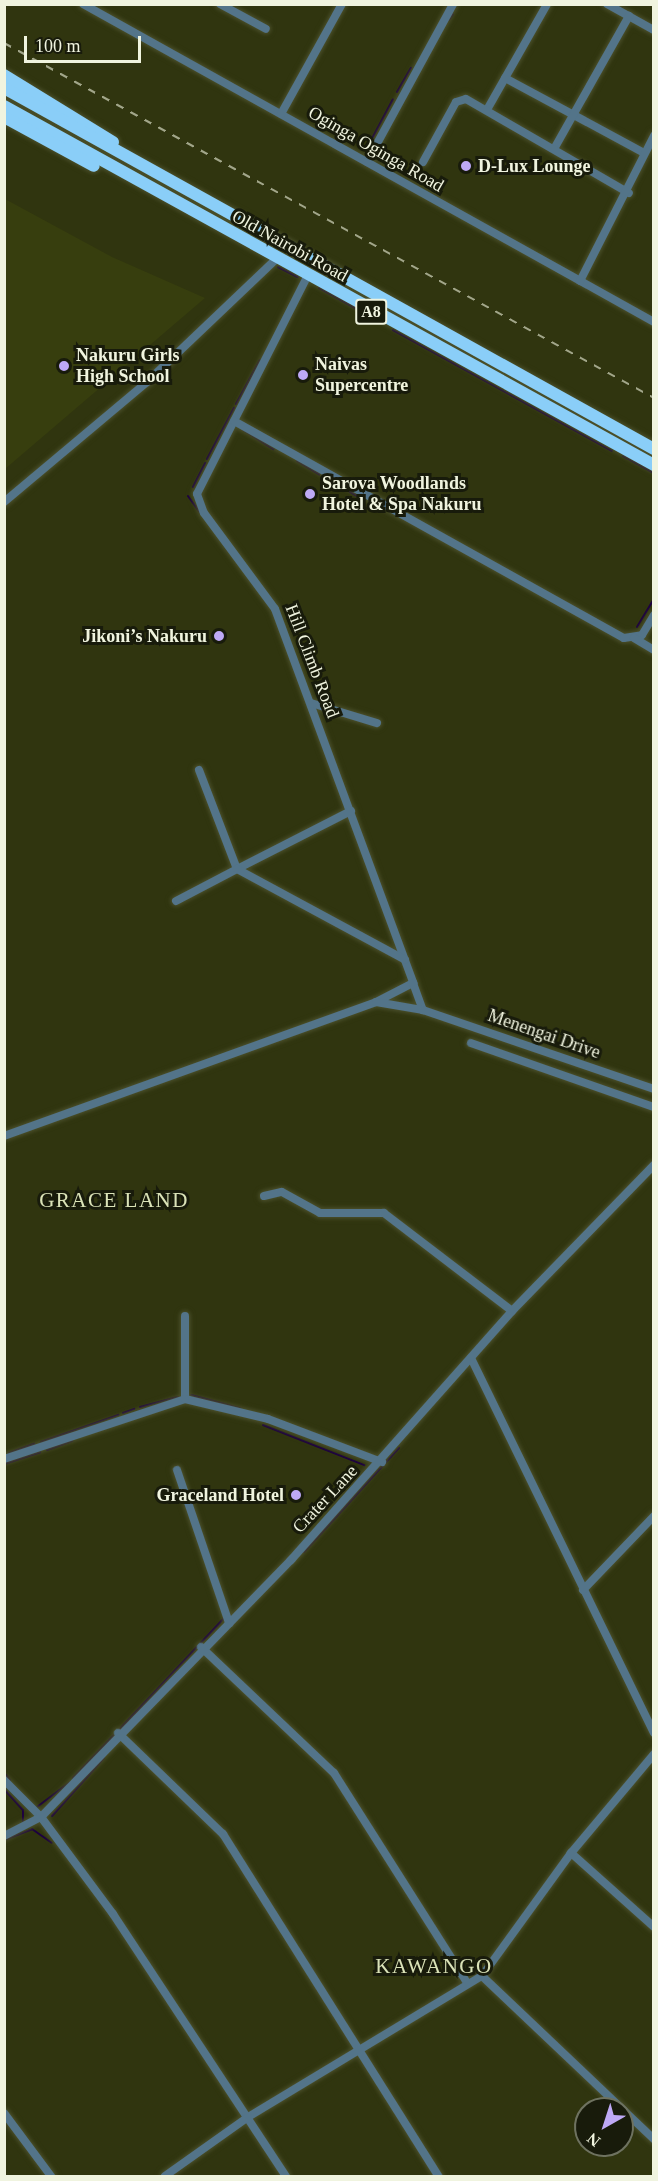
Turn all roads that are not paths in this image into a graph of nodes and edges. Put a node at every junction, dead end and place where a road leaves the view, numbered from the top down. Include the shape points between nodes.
1 (220, 4) edge
2 (342, 4) edge
3 (453, 4) edge
4 (547, 4) edge
5 (607, 4) edge
6 (85, 5) edge
7 (629, 16) junction
8 (266, 29) dead end
9 (654, 30) edge
10 (4, 75) edge
11 (505, 78) junction
12 (4, 88) edge
13 (4, 106) edge
14 (488, 108) junction
15 (575, 112) junction
16 (281, 114) junction
17 (4, 117) edge
18 (654, 136) edge
19 (554, 149) junction
20 (644, 153) junction
21 (367, 162) junction
22 (423, 162) dead end
23 (143, 164) junction
24 (135, 180) junction
25 (629, 193) junction
26 (276, 259) junction
27 (307, 277) junction
28 (580, 281) junction
29 (654, 322) edge
30 (234, 421) junction
31 (654, 449) edge
32 (654, 465) edge
33 (4, 502) edge
34 (654, 615) edge
35 (634, 638) junction
36 (654, 650) edge
37 (310, 703) junction
38 (377, 723) dead end
39 (199, 771) dead end
40 (351, 811) junction
41 (237, 869) junction
42 (176, 901) dead end
43 (405, 960) junction
44 (413, 983) junction
45 (376, 1002) junction
46 (423, 1010) junction
47 (471, 1043) dead end
48 (654, 1089) edge
49 (654, 1107) edge
50 (4, 1136) edge
51 (654, 1165) edge
52 (264, 1196) dead end
53 (512, 1311) junction
54 (185, 1316) dead end
55 (471, 1358) junction
56 (185, 1398) junction
57 (4, 1459) edge
58 (382, 1461) junction
59 (177, 1470) dead end
60 (654, 1516) edge
61 (583, 1590) junction
62 (229, 1623) junction
63 (201, 1647) junction
64 (118, 1733) junction
65 (654, 1733) edge
66 (654, 1754) edge
67 (4, 1780) edge
68 (41, 1817) junction
69 (4, 1836) edge
70 (571, 1853) junction
71 (654, 1926) edge
72 (482, 1976) junction
73 (466, 1981) junction
74 (359, 2050) junction
75 (4, 2113) edge
76 (248, 2117) junction
77 (654, 2139) edge
78 (51, 2176) edge
79 (165, 2176) edge
80 (286, 2176) edge
81 (438, 2176) edge

1 - 8 street
2 - 16 street
3 - 21 street
4 - 11 street
5 - 7 street
6 - 16 street, Oginga Oginga Road
7 - 9 street
7 - 15 street
10 - 23 highway
11 - 14 street
11 - 15 street
12 - 23 highway, Old Nairobi Road / A8
13 - 24 highway, Old Nairobi Road / A8
14 - 19 street
14 - 22 street via 466,99 456,102
15 - 19 street
15 - 20 street
16 - 21 street, Oginga Oginga Road
17 - 24 highway via 74,157
18 - 20 street
19 - 25 street
20 - 25 street
21 - 28 street, Oginga Oginga Road
23 - 31 highway, Old Nairobi Road / A8
24 - 26 highway, Old Nairobi Road / A8
25 - 28 street
26 - 27 highway, Old Nairobi Road / A8
26 - 33 street via 139,389
27 - 30 street, Hill Climb Road
27 - 32 highway, Old Nairobi Road / A8
28 - 29 street, Oginga Oginga Road
30 - 35 street via 624,638
30 - 37 street, Hill Climb Road via 198,487 199,502 272,602
34 - 35 street via 642,635
35 - 36 street
37 - 38 street
37 - 40 street, Hill Climb Road
39 - 41 street
40 - 41 street
40 - 43 street, Hill Climb Road
41 - 42 street
41 - 43 street
43 - 44 street, Hill Climb Road
44 - 45 street
44 - 46 street, Hill Climb Road
45 - 46 street, Menengai Drive
45 - 50 street
46 - 48 street, Menengai Drive
47 - 49 street
51 - 53 street, Crater Lane
52 - 53 street via 282,1192 320,1213 384,1213
53 - 55 street, Crater Lane
54 - 56 street
55 - 58 street, Crater Lane
55 - 61 street
56 - 57 street
56 - 58 street via 268,1419
58 - 62 street, Crater Lane
59 - 62 street
60 - 61 street
61 - 65 street
62 - 63 street, Crater Lane
63 - 64 street, Crater Lane
63 - 73 street via 334,1773
64 - 68 street, Crater Lane
64 - 74 street via 223,1834
66 - 70 street
67 - 68 street
68 - 69 street, Crater Lane
68 - 76 street via 113,1914
70 - 71 street
70 - 72 street
72 - 73 street
72 - 77 street
73 - 74 street
74 - 76 street
74 - 81 street
75 - 78 street
76 - 79 street
76 - 80 street

